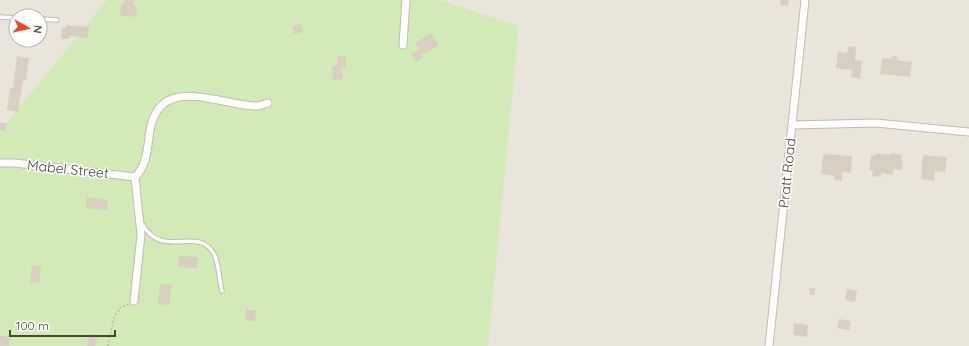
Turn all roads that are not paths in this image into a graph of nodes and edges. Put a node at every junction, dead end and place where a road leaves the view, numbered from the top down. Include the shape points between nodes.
1 (406, 0) edge
2 (805, 0) edge
3 (48, 19) edge
4 (58, 20) dead end
5 (403, 44) dead end
6 (268, 103) dead end
7 (792, 124) junction
8 (969, 132) edge
9 (0, 163) edge
10 (135, 177) junction
11 (140, 220) junction
12 (222, 291) dead end
13 (134, 301) road end
14 (769, 346) edge

1 - 5 street
2 - 7 street, Pratt Road
3 - 4 lane
6 - 10 street via 257,106 203,97 165,101 152,120 148,152
7 - 8 street via 876,123
7 - 14 street, Pratt Road
9 - 10 street, Mabel Street
10 - 11 street
11 - 12 lane via 149,234 161,241 195,241 203,242 210,247 215,256
11 - 13 street via 141,244

